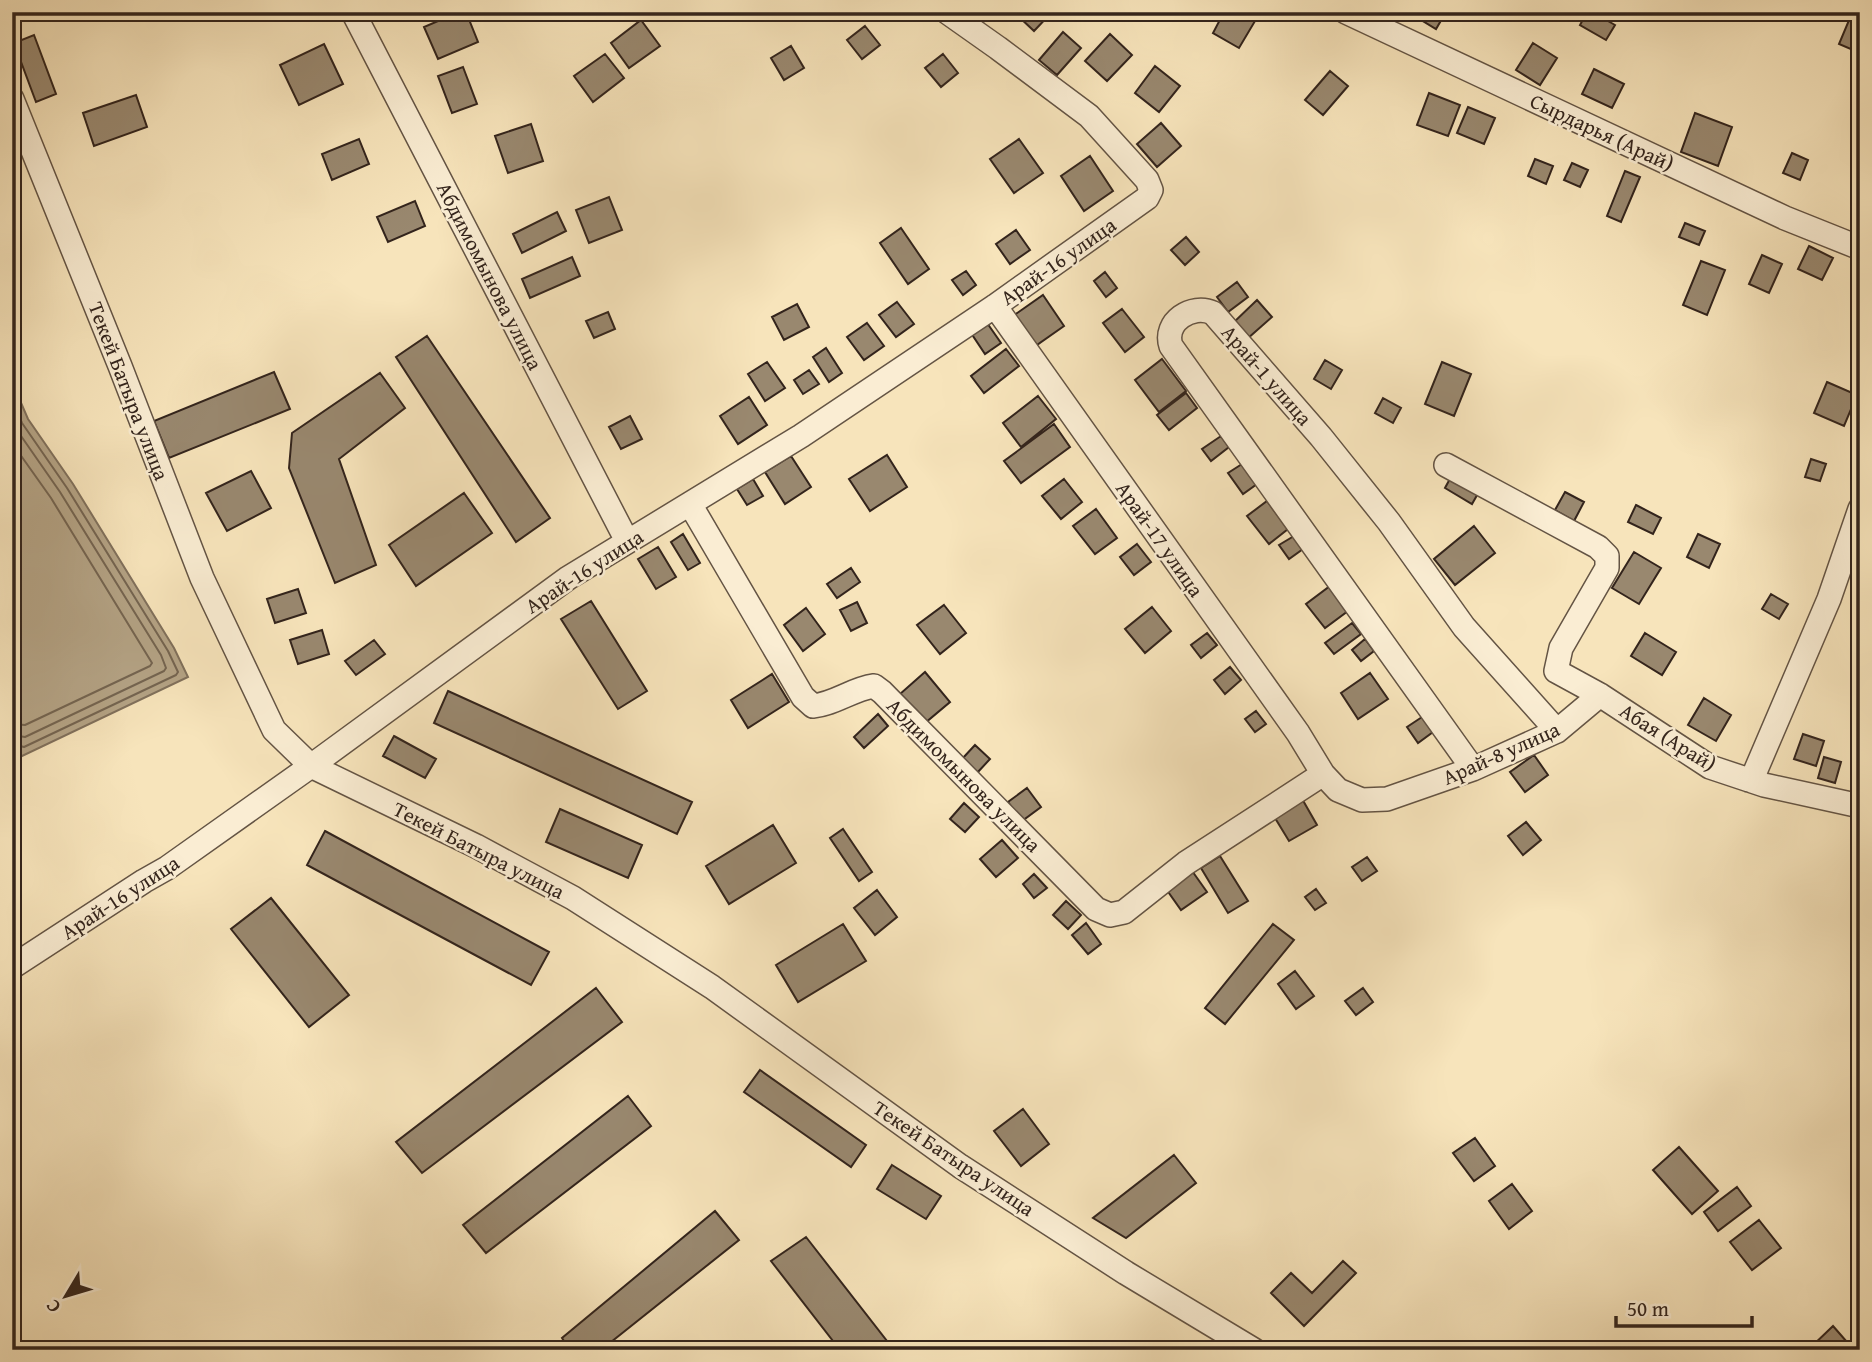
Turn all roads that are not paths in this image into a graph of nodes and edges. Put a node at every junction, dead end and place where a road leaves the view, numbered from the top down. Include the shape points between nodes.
1 (353, 12) edge
2 (947, 12) edge
3 (1346, 12) edge
4 (12, 99) edge
5 (1860, 248) edge
6 (995, 306) junction
7 (1446, 465) dead end
8 (690, 504) junction
9 (1860, 509) edge
10 (627, 541) junction
11 (1556, 671) junction
12 (1601, 695) junction
13 (1526, 697) junction
14 (1557, 731) junction
15 (311, 766) junction
16 (1473, 769) junction
17 (1323, 774) junction
18 (1749, 780) junction
19 (1860, 806) edge
20 (12, 967) edge
21 (1254, 1350) edge

1 - 10 street, Абдимомынова улица
2 - 6 street, Арай-16 улица via 1089,116 1151,190 1147,198
3 - 5 street, Сырдарья (Арай) via 1785,218
4 - 15 street, Текей Батыра улица via 202,578 274,730
6 - 8 street, Арай-16 улица
6 - 17 street, Арай-17 улица
7 - 11 street via 1607,556 1607,568 1561,648
8 - 10 street, Арай-16 улица
8 - 17 street, Абдимомынова улица via 803,697 813,706 824,705 874,686 1096,909 1110,915 1124,912 1186,863
9 - 18 street via 1829,600
10 - 15 street, Арай-16 улица via 568,578
11 - 12 street
11 - 13 street
12 - 14 street, Арай-8 улица
12 - 18 street, Абая (Арай) via 1710,767
13 - 14 street, Арай-1 улица
13 - 16 street, Арай-1 улица via 1464,627 1321,437 1213,313 1204,309 1185,313 1171,330 1171,346
14 - 16 street, Арай-8 улица
15 - 20 street, Арай-16 улица via 167,868
15 - 21 street, Текей Батыра улица via 573,898 712,987 960,1166
16 - 17 street, Арай-8 улица via 1387,799 1362,800 1338,790
18 - 19 street, Абая (Арай)

